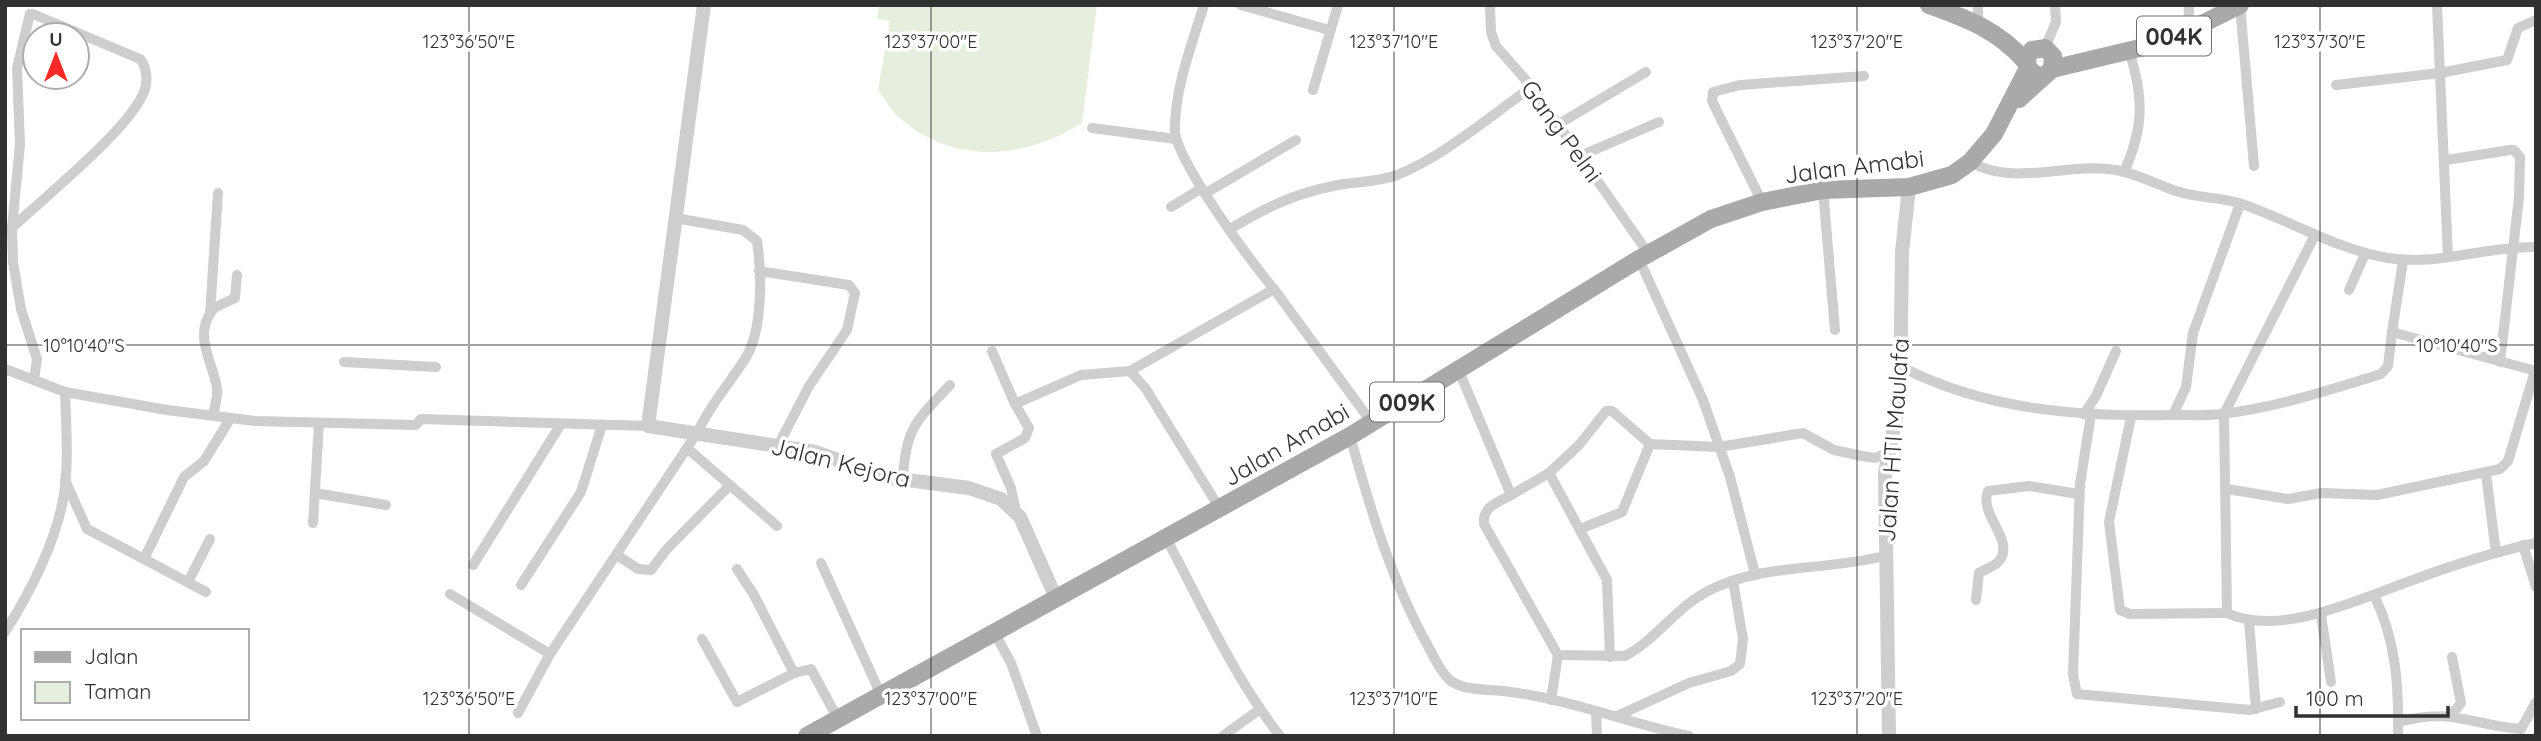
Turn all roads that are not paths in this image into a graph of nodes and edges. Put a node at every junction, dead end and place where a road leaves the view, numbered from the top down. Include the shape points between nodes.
1 (704, 5) edge
2 (1204, 5) edge
3 (1241, 5) edge
4 (1338, 5) edge
5 (1490, 5) edge
6 (1929, 5) edge
7 (1951, 5) edge
8 (2054, 5) edge
9 (2189, 5) edge
10 (2240, 5) edge
11 (2437, 5) edge
12 (1978, 14) edge
13 (2536, 20) edge
14 (1329, 30) junction
15 (2189, 31) junction
16 (2129, 51) junction
17 (2040, 60) junction
18 (1646, 72) dead end
19 (2440, 73) junction
20 (1864, 76) dead end
21 (2336, 85) dead end
22 (1532, 88) junction
23 (1312, 90) dead end
24 (1659, 122) dead end
25 (1557, 125) junction
26 (1092, 128) dead end
27 (1176, 139) junction
28 (1296, 140) dead end
29 (1580, 156) junction
30 (2446, 160) junction
31 (1970, 162) junction
32 (2254, 166) dead end
33 (2124, 172) junction
34 (1909, 187) junction
35 (1204, 190) junction
36 (1823, 190) junction
37 (218, 193) dead end
38 (1762, 202) junction
39 (2240, 204) junction
40 (1171, 207) dead end
41 (675, 218) junction
42 (12, 228) junction
43 (1230, 229) junction
44 (2315, 235) junction
45 (2513, 246) junction
46 (2536, 247) edge
47 (2365, 254) junction
48 (1644, 256) junction
49 (2448, 257) junction
50 (2403, 261) junction
51 (758, 271) junction
52 (237, 275) dead end
53 (1274, 289) junction
54 (2349, 290) dead end
55 (210, 313) junction
56 (1835, 331) dead end
57 (2392, 332) junction
58 (992, 351) dead end
59 (2116, 351) dead end
60 (344, 362) dead end
61 (2500, 362) junction
62 (436, 367) dead end
63 (1902, 367) junction
64 (5, 369) edge
65 (1130, 371) junction
66 (1459, 371) junction
67 (2536, 371) edge
68 (34, 379) junction
69 (950, 385) dead end
70 (65, 392) junction
71 (1015, 404) junction
72 (2224, 414) junction
73 (212, 415) junction
74 (2087, 415) junction
75 (2173, 415) junction
76 (2131, 417) junction
77 (230, 419) junction
78 (319, 423) junction
79 (1372, 423) junction
80 (561, 424) junction
81 (602, 425) junction
82 (648, 426) junction
83 (697, 433) junction
84 (1350, 436) junction
85 (779, 444) junction
86 (1650, 444) junction
87 (687, 447) junction
88 (1719, 447) junction
89 (1889, 452) junction
90 (1549, 473) junction
91 (2486, 474) junction
92 (65, 480) junction
93 (903, 480) junction
94 (730, 485) junction
95 (2227, 489) junction
96 (315, 493) junction
97 (2079, 494) junction
98 (1511, 495) junction
99 (386, 505) dead end
100 (1220, 509) junction
101 (1016, 511) junction
102 (313, 523) dead end
103 (777, 526) dead end
104 (1580, 529) junction
105 (1166, 538) junction
106 (209, 539) dead end
107 (2536, 543) edge
108 (2523, 545) junction
109 (2496, 553) junction
110 (617, 555) junction
111 (1884, 556) junction
112 (144, 559) junction
113 (821, 563) dead end
114 (473, 565) dead end
115 (737, 569) dead end
116 (1755, 573) junction
117 (1733, 581) junction
118 (188, 582) junction
119 (521, 585) dead end
120 (2536, 587) edge
121 (206, 592) dead end
122 (450, 594) dead end
123 (2374, 595) junction
124 (1056, 598) junction
125 (1976, 600) dead end
126 (2227, 613) junction
127 (2321, 615) junction
128 (2249, 621) junction
129 (5, 632) edge
130 (994, 632) junction
131 (702, 639) dead end
132 (550, 654) junction
133 (1558, 655) junction
134 (1611, 657) junction
135 (2452, 657) dead end
136 (794, 673) junction
137 (2331, 682) dead end
138 (881, 695) junction
139 (1551, 700) junction
140 (2280, 702) dead end
141 (2536, 702) edge
142 (1259, 709) junction
143 (2256, 709) junction
144 (1596, 712) junction
145 (518, 713) dead end
146 (2452, 715) junction
147 (1617, 716) junction
148 (838, 719) junction
149 (2398, 722) junction
150 (2522, 731) edge
151 (2536, 731) edge
152 (807, 736) edge
153 (1037, 736) edge
154 (1223, 736) edge
155 (1280, 736) edge
156 (1597, 736) edge
157 (1689, 736) edge
158 (1889, 736) edge
159 (2398, 736) edge

1 - 41 street
2 - 27 street via 1180,95
3 - 14 street
4 - 14 street
5 - 22 street, Gang Pelni via 1496,46
6 - 12 main road
7 - 12 main road
8 - 17 street via 2056,22
9 - 15 street
10 - 15 main road, 004K
10 - 32 street
11 - 19 street
12 - 17 main road via 2014,49
13 - 19 street via 2518,28 2507,60
14 - 23 street
15 - 16 main road, 004K
16 - 17 main road, 004K via 2105,58
16 - 33 street via 2140,98 2140,129
17 - 31 main road, Jalan Amabi / 009K via 1994,134
18 - 25 street
19 - 21 street
19 - 30 street
20 - 38 street via 1740,85 1713,92 1712,101
22 - 25 street, Gang Pelni
22 - 43 street via 1405,172 1276,201
24 - 29 street
25 - 29 street, Gang Pelni
26 - 27 street
27 - 35 street
28 - 35 street
29 - 48 street, Gang Pelni
30 - 45 street via 2510,150 2518,153
30 - 49 street
31 - 33 street via 2007,175 2068,169
31 - 34 main road, Jalan Amabi / 009K via 1931,184
33 - 39 street via 2186,194
34 - 36 main road, Jalan Amabi / 009K
34 - 63 street, Jalan HTI Maulafa via 1902,252
35 - 40 street
35 - 43 street
36 - 38 main road, Jalan Amabi / 009K
36 - 56 street
37 - 55 street
38 - 48 main road, Jalan Amabi / 009K via 1711,219
39 - 44 street
39 - 75 street via 2193,333 2186,387
41 - 51 street via 748,232 757,241
41 - 82 street
42 - 42 street via 20,144 17,68 33,14 140,58 146,86 125,122
42 - 68 street via 17,294 38,365
43 - 53 street
44 - 47 street
44 - 72 street
45 - 46 street
45 - 49 street
45 - 61 street
47 - 50 street
47 - 54 street
48 - 66 main road, Jalan Amabi / 009K
48 - 88 street, Gang Pelni
49 - 50 street
50 - 57 street
51 - 83 street via 756,336
51 - 85 street via 849,285 855,293 847,331 809,386
52 - 55 street via 235,298
53 - 65 street
53 - 79 street
55 - 73 street via 203,343 217,388
57 - 61 street
57 - 72 street via 2387,371 2312,395
58 - 71 street
59 - 74 street
60 - 62 street
61 - 67 street
63 - 74 street via 1961,393
63 - 89 street, Jalan HTI Maulafa
64 - 68 street
65 - 71 street via 1081,375
65 - 100 street via 1146,388
66 - 79 main road, Jalan Amabi / 009K
66 - 98 street
67 - 91 street via 2508,461
68 - 70 street
69 - 93 street via 910,432
70 - 73 street
70 - 92 street
71 - 101 street via 1029,430 1025,438 996,454 1012,488
72 - 75 street
72 - 95 street
73 - 77 street
74 - 76 street
74 - 97 street
75 - 76 street
76 - 126 street via 2109,522 2120,610 2130,614
77 - 78 street
77 - 112 street via 204,461 184,477
78 - 80 street via 416,425 421,419
78 - 96 street
79 - 84 main road, Jalan Amabi / 009K
80 - 81 street
80 - 114 street
81 - 82 street
81 - 119 street via 581,492
82 - 83 street, Jalan Kejora
83 - 85 street, Jalan Kejora
83 - 87 street
84 - 100 main road, Jalan Amabi / 009K
84 - 139 street via 1365,494 1394,572 1416,624 1447,677 1472,689
85 - 93 street, Jalan Kejora
86 - 88 street
86 - 90 street via 1612,411 1606,411
86 - 104 street via 1622,512
87 - 94 street
87 - 110 street
88 - 89 street via 1803,433 1834,450 1875,458
88 - 116 street, Gang Pelni
89 - 111 street, Jalan HTI Maulafa
90 - 98 street
90 - 104 street
91 - 95 street via 2377,495 2321,493 2288,499
91 - 109 street
92 - 112 street via 87,529
92 - 129 street via 62,505 37,576
93 - 101 street, Jalan Kejora via 990,494
94 - 103 street
94 - 110 street via 651,570 638,569
95 - 126 street
96 - 99 street
96 - 102 street
97 - 125 street via 2029,486 1987,491 1986,510 2003,552 1998,562 1979,573
97 - 143 street via 2073,676 2077,694
98 - 133 street via 1486,509 1484,524
100 - 105 main road, Jalan Amabi / 009K
101 - 124 street
104 - 134 street via 1607,580
105 - 124 main road, Jalan Amabi / 009K
105 - 142 street
106 - 118 street
107 - 108 street
108 - 109 street
108 - 120 street
109 - 123 street
110 - 132 street
111 - 116 street
111 - 158 street, Jalan HTI Maulafa
112 - 118 street
113 - 138 street
115 - 136 street
116 - 117 street
117 - 134 street via 1682,607 1633,652
117 - 147 street via 1743,639 1740,664
118 - 121 street
122 - 132 street
123 - 127 street
123 - 149 street via 2390,635
124 - 130 main road, Jalan Amabi / 009K
126 - 128 street
127 - 128 street
127 - 137 street
128 - 143 street
130 - 138 main road, Jalan Amabi / 009K
130 - 153 street via 1011,663
131 - 136 street via 737,702
132 - 145 street
133 - 134 street
133 - 139 street
135 - 146 street via 2461,702
136 - 148 street via 811,669
138 - 148 main road, Jalan Amabi / 009K
139 - 144 street
140 - 143 street
141 - 150 street
142 - 154 street
142 - 155 street
144 - 147 street
144 - 156 street
146 - 149 street via 2431,714
146 - 150 street
147 - 157 street
148 - 152 main road, Jalan Amabi / 009K
149 - 159 street
150 - 151 street

